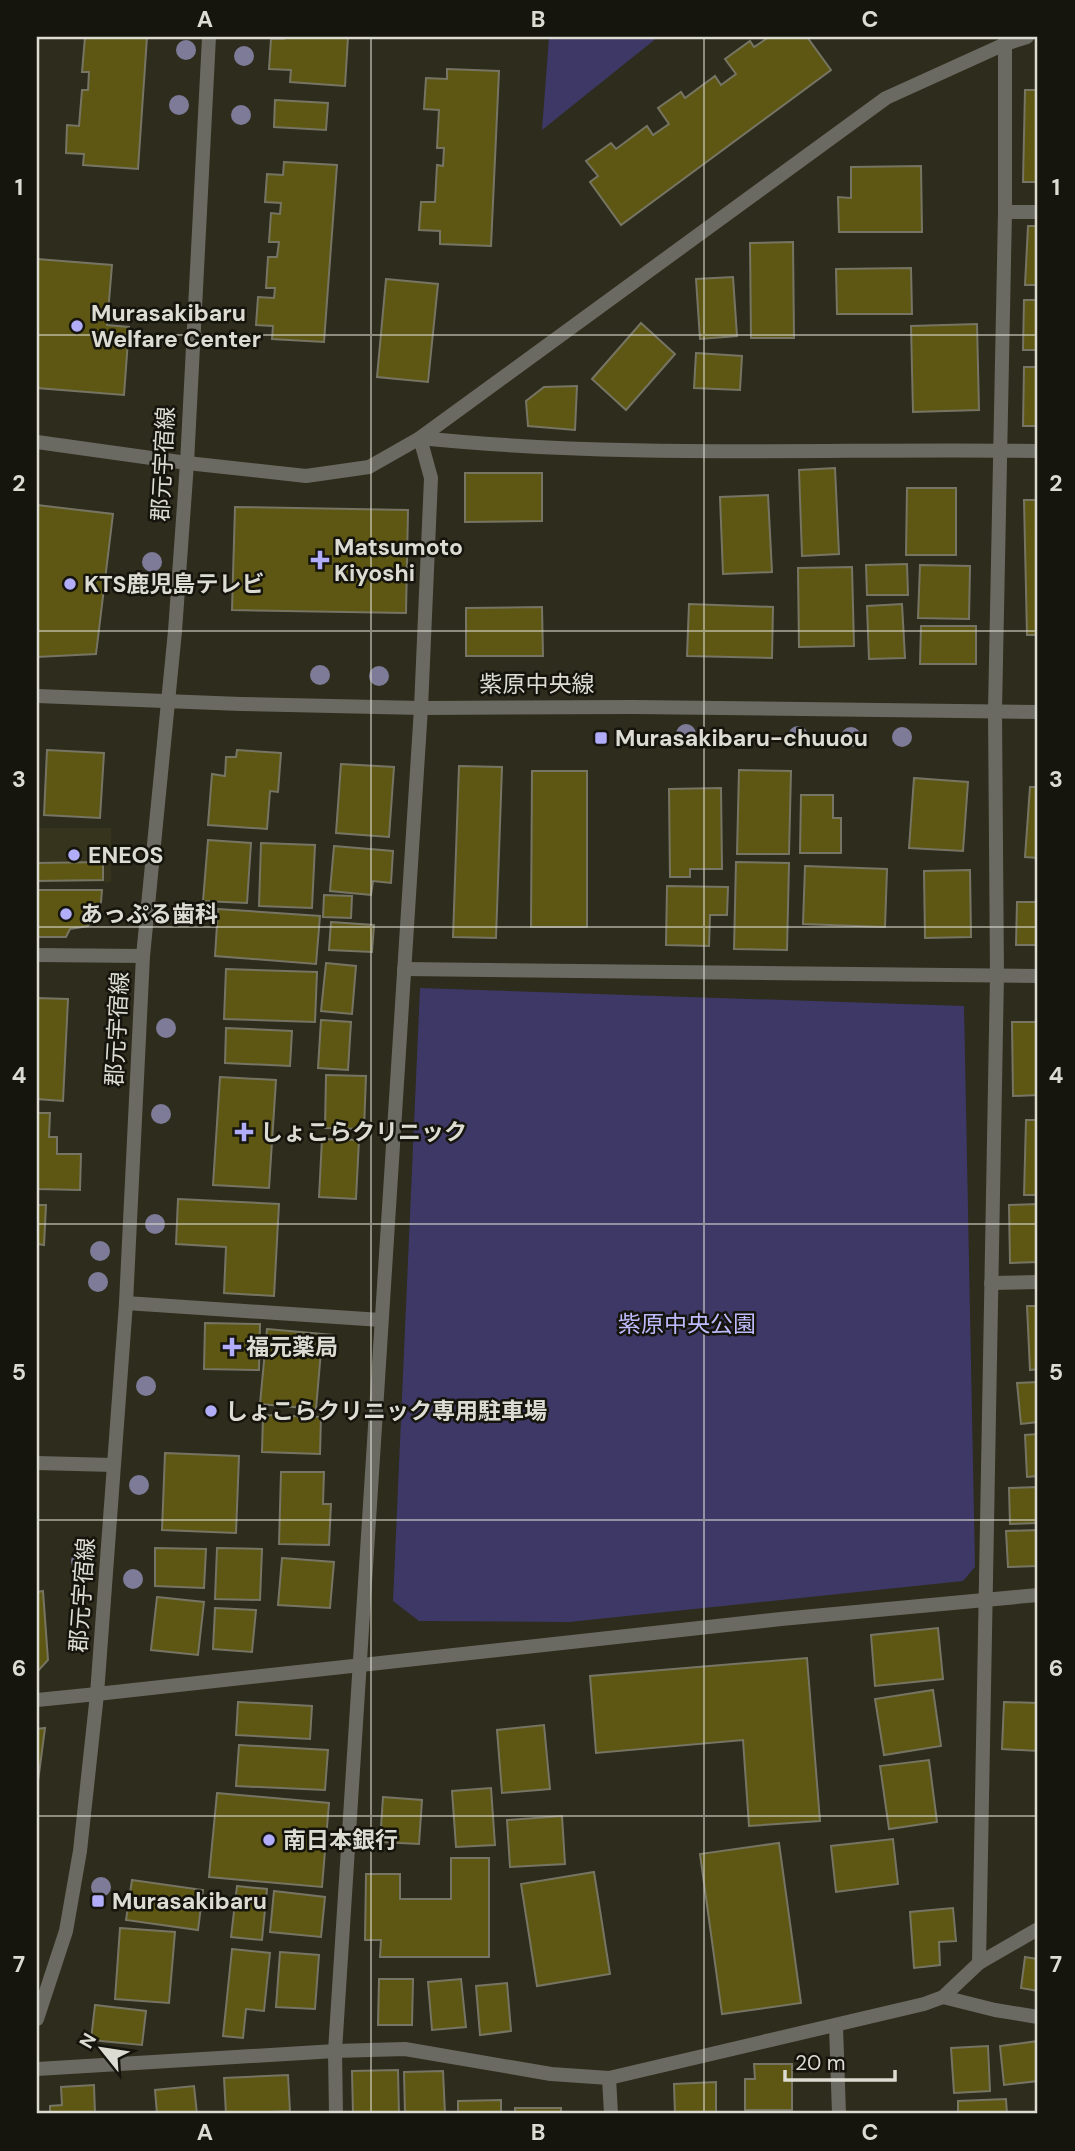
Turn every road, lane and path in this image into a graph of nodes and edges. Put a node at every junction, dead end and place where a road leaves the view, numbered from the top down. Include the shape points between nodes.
1 (209, 37) edge
2 (1027, 37) edge
3 (1005, 40) edge
4 (1005, 212) junction
5 (1038, 212) edge
6 (420, 438) junction
7 (37, 443) edge
8 (1000, 451) junction
9 (1038, 451) edge
10 (187, 463) junction
11 (37, 696) edge
12 (169, 699) junction
13 (421, 708) junction
14 (995, 711) junction
15 (1038, 712) edge
16 (37, 955) edge
17 (143, 956) junction
18 (404, 969) junction
19 (997, 975) junction
20 (1038, 976) edge
21 (1038, 1282) edge
22 (992, 1283) junction
23 (126, 1303) junction
24 (381, 1320) junction
25 (37, 1463) edge
26 (114, 1465) junction
27 (1038, 1595) edge
28 (986, 1601) junction
29 (360, 1665) junction
30 (97, 1695) junction
31 (37, 1700) edge
32 (1038, 1929) edge
33 (979, 1963) junction
34 (943, 1997) junction
35 (1038, 2017) edge
36 (37, 2019) edge
37 (836, 2026) junction
38 (335, 2050) junction
39 (37, 2069) edge
40 (609, 2078) junction
41 (336, 2114) edge
42 (611, 2114) edge
43 (838, 2114) edge

1 - 10 street, 郡元宇宿線
2 - 3 street
3 - 4 street
3 - 6 street via 886,99
4 - 5 street
4 - 8 street
6 - 8 street via 497,446 656,451
6 - 10 street via 369,467 306,476
6 - 13 street via 431,478
7 - 10 street
8 - 9 street
8 - 14 street
10 - 12 street, 郡元宇宿線
11 - 12 street, 紫原中央線
12 - 13 street, 紫原中央線
12 - 17 street, 郡元宇宿線
13 - 14 street, 紫原中央線
13 - 18 street
14 - 15 street, 紫原中央線
14 - 19 street
16 - 17 street
17 - 23 street, 郡元宇宿線
18 - 19 street
18 - 24 street
19 - 20 street
19 - 22 street
21 - 22 street
22 - 28 street
23 - 24 street
23 - 26 street, 郡元宇宿線
24 - 29 street
25 - 26 street
26 - 30 street, 郡元宇宿線
27 - 28 street
28 - 29 street
28 - 33 street
29 - 30 street
29 - 38 street
30 - 31 street
30 - 36 street, 郡元宇宿線 via 66,1931
32 - 33 street
33 - 34 street
34 - 35 street
34 - 37 street
37 - 40 street
37 - 43 street
38 - 39 street
38 - 40 street via 405,2049 551,2074
38 - 41 street
40 - 42 street

